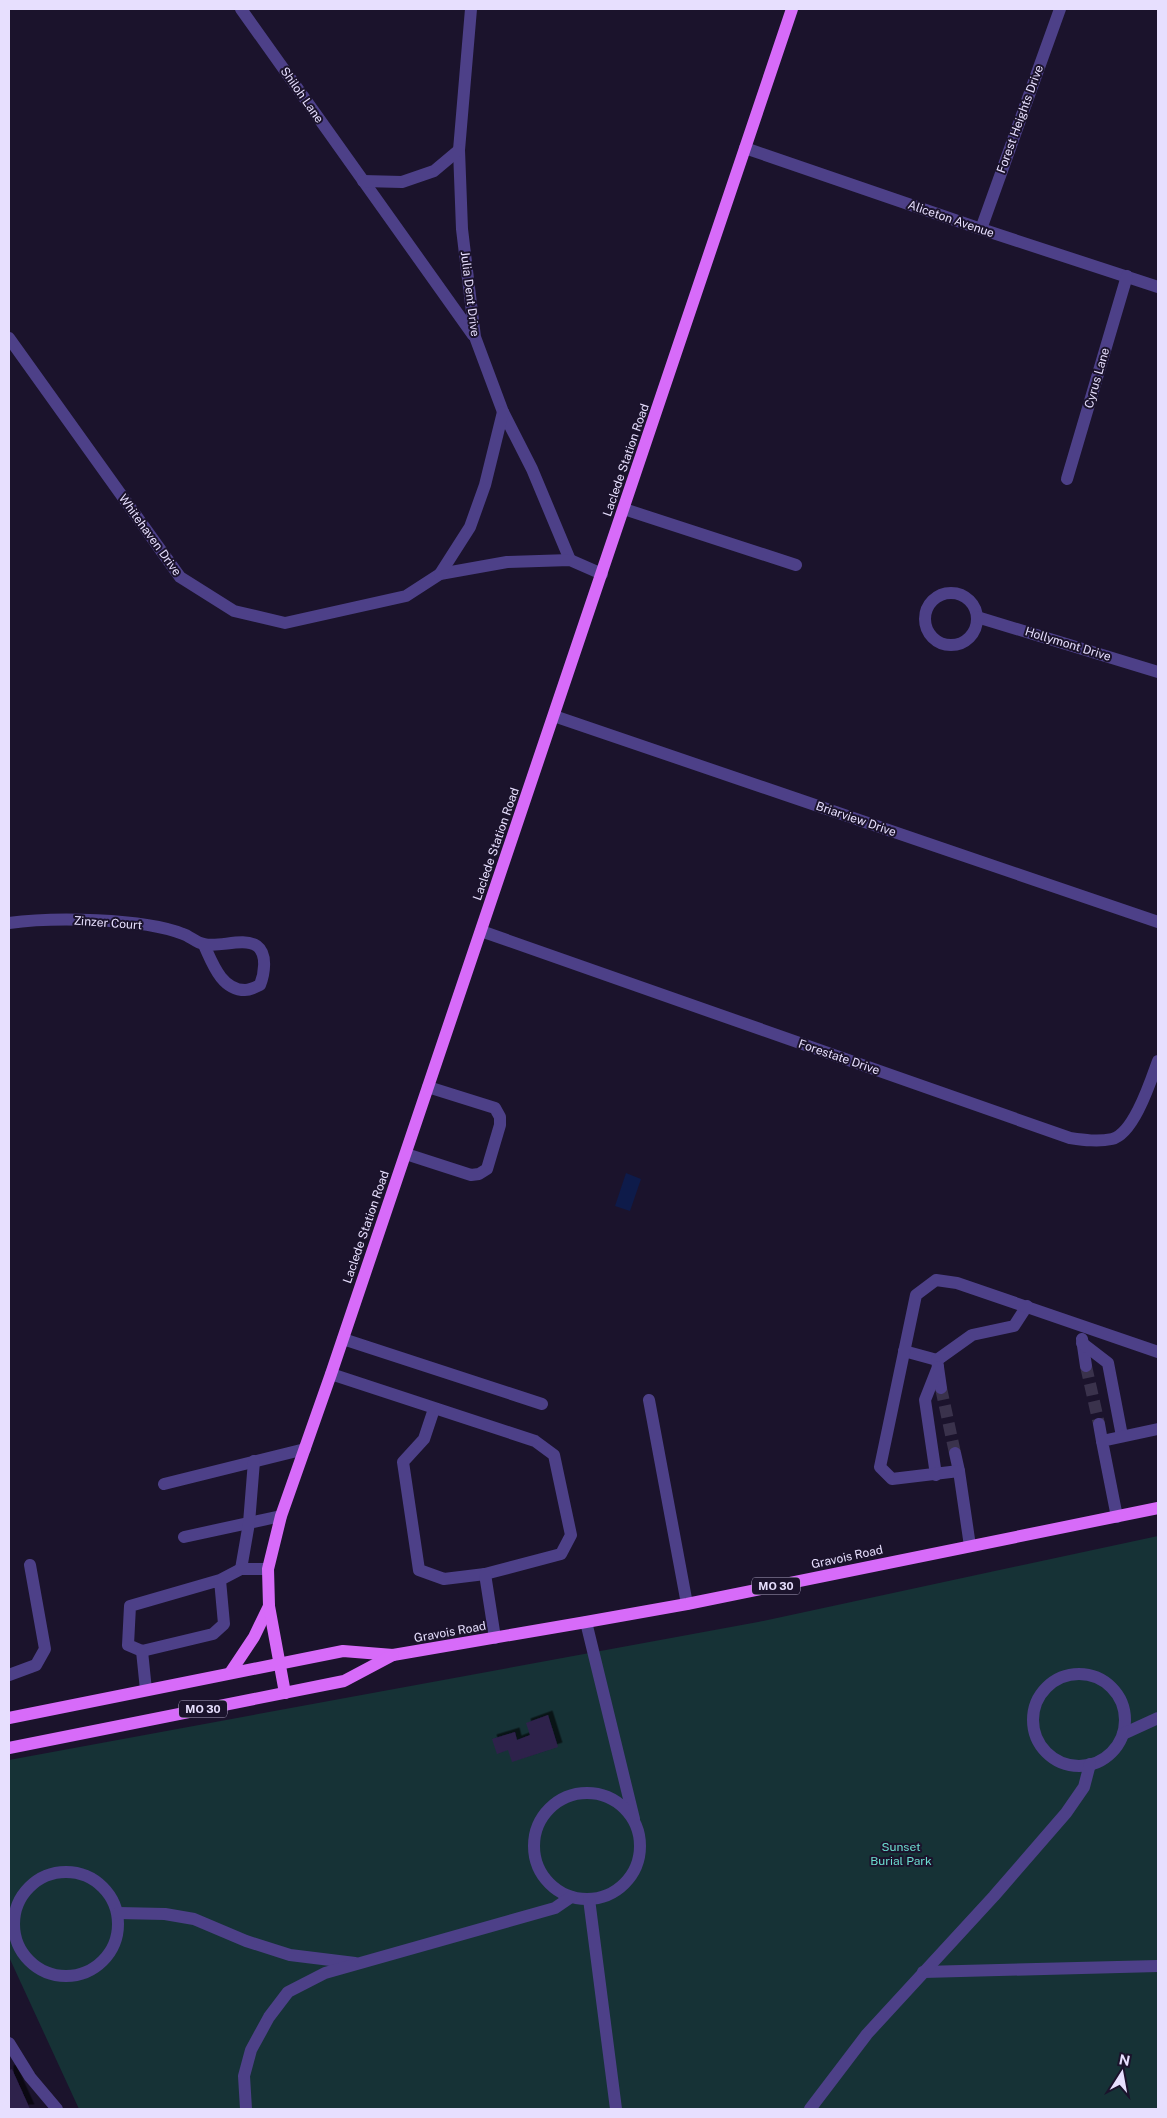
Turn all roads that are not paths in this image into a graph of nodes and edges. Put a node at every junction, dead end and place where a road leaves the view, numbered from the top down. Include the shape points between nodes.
1 (241, 9) edge
2 (471, 9) edge
3 (792, 9) edge
4 (1060, 9) edge
5 (745, 148) junction
6 (459, 150) junction
7 (363, 181) junction
8 (981, 229) junction
9 (1126, 276) junction
10 (1158, 287) edge
11 (475, 337) junction
12 (9, 338) edge
13 (503, 412) junction
14 (1067, 479) dead end
15 (624, 509) junction
16 (570, 560) junction
17 (796, 565) dead end
18 (440, 574) junction
19 (602, 574) junction
20 (977, 617) junction
21 (1158, 672) edge
22 (554, 716) junction
23 (1158, 922) edge
24 (9, 923) edge
25 (481, 931) junction
26 (204, 945) junction
27 (1158, 1061) edge
28 (428, 1087) junction
29 (406, 1154) junction
30 (1027, 1306) junction
31 (1079, 1325) junction
32 (343, 1339) junction
33 (1082, 1343) junction
34 (904, 1352) junction
35 (1158, 1352) edge
36 (938, 1364) junction
37 (1086, 1366) tunnel mouth
38 (331, 1374) junction
39 (941, 1388) tunnel mouth
40 (648, 1400) dead end
41 (542, 1404) dead end
42 (434, 1409) junction
43 (1099, 1424) tunnel mouth
44 (1158, 1429) edge
45 (1122, 1436) junction
46 (1102, 1441) junction
47 (305, 1449) junction
48 (955, 1453) tunnel mouth
49 (254, 1462) junction
50 (959, 1471) junction
51 (936, 1475) junction
52 (164, 1484) dead end
53 (1158, 1508) edge
54 (281, 1516) junction
55 (1117, 1517) junction
56 (249, 1523) junction
57 (184, 1538) dead end
58 (970, 1546) junction
59 (30, 1565) dead end
60 (268, 1569) junction
61 (241, 1570) junction
62 (485, 1574) junction
63 (220, 1580) junction
64 (687, 1604) junction
65 (269, 1606) junction
66 (586, 1622) junction
67 (495, 1638) junction
68 (142, 1651) junction
69 (393, 1655) junction
70 (278, 1663) junction
71 (230, 1673) junction
72 (9, 1675) edge
73 (146, 1690) junction
74 (285, 1693) junction
75 (9, 1718) edge
76 (1158, 1718) edge
77 (1123, 1734) junction
78 (9, 1748) edge
79 (1090, 1764) junction
80 (635, 1823) junction
81 (571, 1896) junction
82 (589, 1899) junction
83 (118, 1913) junction
84 (359, 1963) junction
85 (1158, 1966) edge
86 (924, 1972) junction
87 (9, 2044) edge
88 (57, 2109) edge
89 (246, 2109) edge
90 (616, 2109) edge
91 (810, 2109) edge

1 - 7 street, Shiloh Lane
2 - 6 street, Julia Dent Drive
3 - 5 main road, Laclede Station Road
4 - 8 street, Forest Heights Drive
5 - 8 street, Aliceton Avenue
5 - 15 main road, Laclede Station Road
6 - 7 street via 434,171 402,182
6 - 11 street, Julia Dent Drive via 462,229
7 - 11 street, Shiloh Lane
8 - 9 street, Aliceton Avenue
9 - 10 street, Aliceton Avenue
9 - 14 street, Cyrus Lane
11 - 13 street, Julia Dent Drive
12 - 18 street, Whitehaven Drive via 180,577 234,610 285,623 406,596
13 - 16 street, Julia Dent Drive via 532,469
13 - 18 street, Whitehaven Drive via 485,484 470,527
15 - 17 street
15 - 19 main road, Laclede Station Road
16 - 18 street, Whitehaven Drive via 507,562
16 - 19 street, Whitehaven Drive
19 - 22 main road, Laclede Station Road
20 - 20 street via 963,596 947,593 928,607 925,623 934,639 950,645 967,640 973,634
20 - 21 street, Hollymont Drive
22 - 23 street, Briarview Drive
22 - 25 main road, Laclede Station Road
24 - 26 street, Zinzer Court via 85,920 143,924 183,934
25 - 27 street, Forestate Drive via 1070,1138 1093,1141 1115,1138 1136,1117
25 - 28 main road, Laclede Station Road
26 - 26 street, Zinzer Court via 214,968 226,983 244,990 260,985 264,974 262,954 256,946 243,943
28 - 29 main road, Laclede Station Road
28 - 29 street via 495,1108 498,1112 500,1125 487,1169 471,1176
29 - 32 main road, Laclede Station Road
30 - 31 street
30 - 34 street via 957,1283 936,1280 916,1295
30 - 36 street via 1014,1326 972,1335
31 - 33 street
31 - 35 street
32 - 38 main road, Laclede Station Road
32 - 41 street
33 - 37 street
33 - 45 street via 1108,1363
34 - 36 street
34 - 51 street via 880,1467 892,1479
36 - 39 street
36 - 51 street via 925,1400
38 - 42 street
38 - 47 main road, Laclede Station Road
40 - 64 street
42 - 62 street via 424,1439 403,1462 419,1570 444,1579
42 - 62 street via 535,1441 554,1455 571,1535 561,1554
43 - 46 street
44 - 45 street
45 - 46 street
46 - 55 street
47 - 49 street
47 - 54 main road, Laclede Station Road
48 - 50 street
49 - 52 street
49 - 56 street
50 - 51 street
50 - 58 street
53 - 55 main road, Gravois Road / MO 30
54 - 56 street
54 - 60 main road, Laclede Station Road
55 - 58 main road, Gravois Road / MO 30
56 - 57 street
56 - 61 street
58 - 64 main road, Gravois Road / MO 30
59 - 72 street via 45,1649 36,1665
60 - 61 street
60 - 65 main road, Laclede Station Road
61 - 63 street
62 - 67 street
63 - 68 street via 224,1624 213,1634
63 - 68 street via 130,1606 128,1646
64 - 66 main road, Gravois Road / MO 30
65 - 70 main road, Laclede Station Road
65 - 71 main road via 254,1637
66 - 67 main road, Gravois Road / MO 30
66 - 80 street
67 - 69 main road, Gravois Road / MO 30
68 - 73 street
69 - 70 main road, Gravois Road / MO 30 via 343,1651
69 - 74 main road, Gravois Road / MO 30 via 344,1681
70 - 71 main road, Gravois Road / MO 30
70 - 74 main road, Laclede Station Road
71 - 73 main road, Gravois Road / MO 30
73 - 75 main road, Gravois Road / MO 30
74 - 78 main road, Gravois Road / MO 30
76 - 77 street
77 - 79 street via 1110,1754
77 - 79 street via 1123,1706 1116,1693 1094,1676 1080,1674 1059,1678 1042,1691 1032,1717 1040,1744 1049,1755 1062,1762 1076,1766
79 - 86 street via 1084,1787 1066,1813
80 - 81 street via 628,1812 611,1798 594,1793 577,1793 546,1811 537,1826 533,1843 535,1860 555,1889
80 - 82 street via 640,1840 639,1857 632,1873 621,1886 606,1895
81 - 82 street
81 - 84 street via 555,1908
82 - 90 street
83 - 83 street via 100,1884 85,1875 51,1874 24,1894 16,1909 14,1926 18,1943 27,1958 40,1969 56,1975 73,1976 90,1971 103,1961 113,1947
83 - 84 street via 166,1914 194,1919 290,1955
84 - 89 street via 324,1973 288,1992 269,2017 251,2050 244,2076
85 - 86 street
86 - 91 street via 867,2034
87 - 88 street via 30,2077

